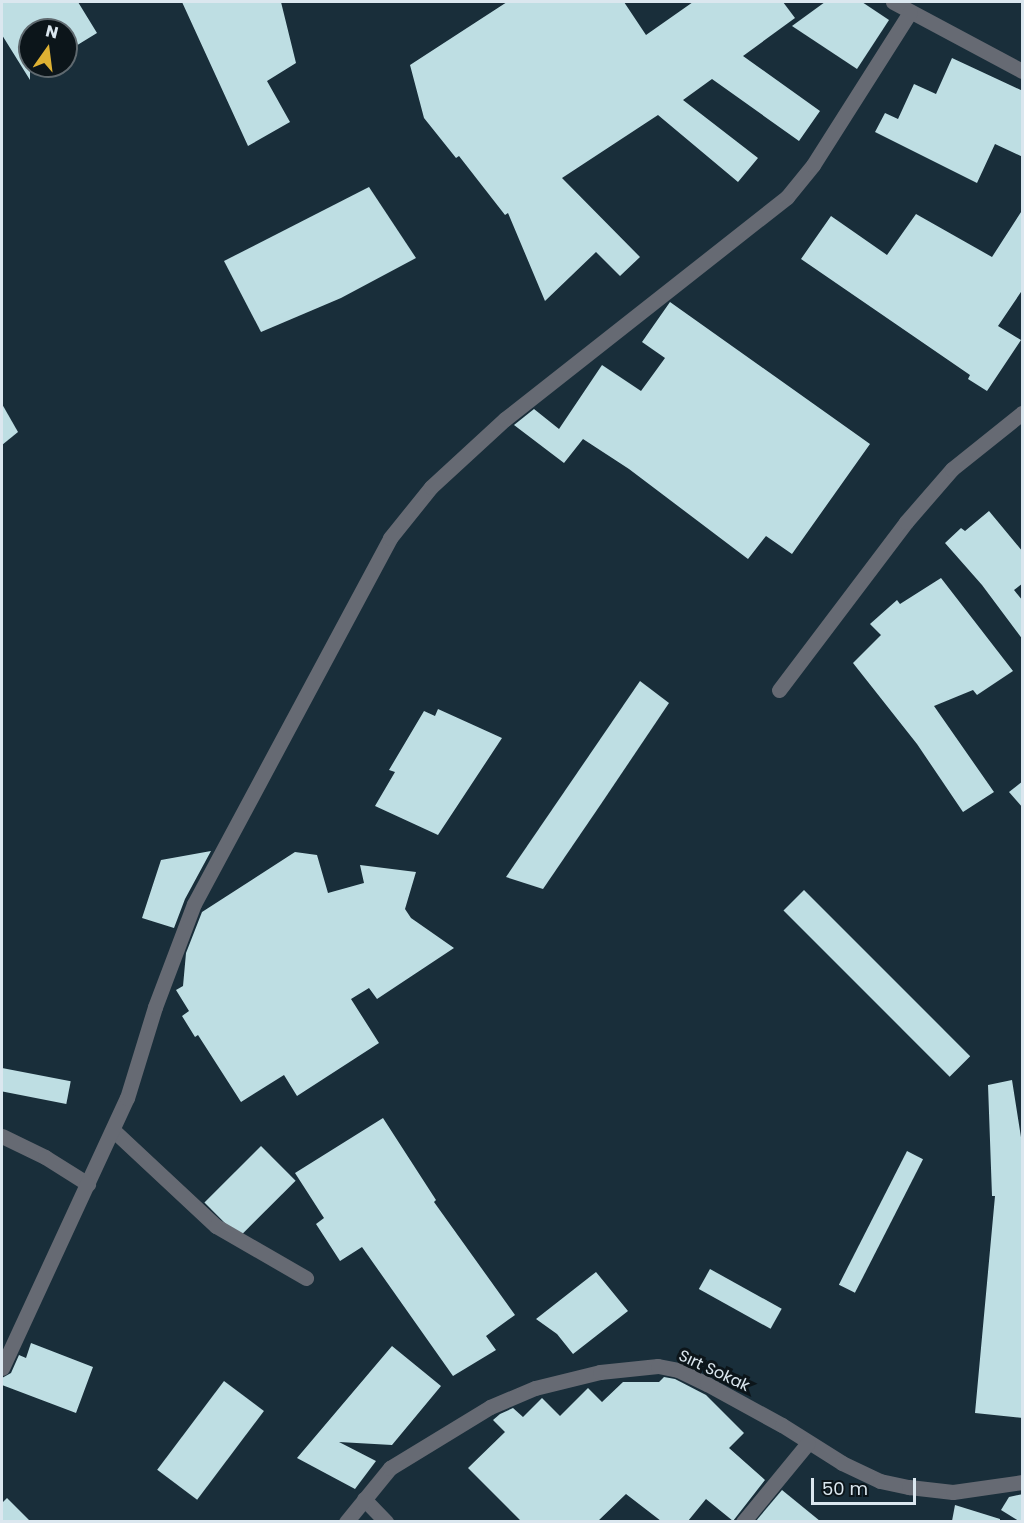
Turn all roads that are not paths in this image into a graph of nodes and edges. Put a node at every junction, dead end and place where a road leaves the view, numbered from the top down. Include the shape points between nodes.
1 (893, 2) edge
2 (910, 12) junction
3 (1023, 71) edge
4 (1023, 413) edge
5 (779, 690) dead end
6 (113, 1130) junction
7 (2, 1136) edge
8 (88, 1184) junction
9 (306, 1278) dead end
10 (2, 1368) edge
11 (808, 1443) junction
12 (1023, 1482) edge
13 (364, 1500) junction
14 (346, 1521) edge
15 (386, 1521) edge
16 (743, 1521) edge

1 - 2 street
2 - 3 street
2 - 6 street via 813,165 787,197 506,419 431,487 390,538 194,904
4 - 5 street via 952,469 906,522
6 - 8 street
6 - 9 street via 216,1226
7 - 8 street
8 - 10 street
11 - 12 street, Sırt Sokak via 880,1481 909,1488 953,1492
11 - 13 street, Sırt Sokak via 678,1370 658,1366 600,1372 535,1388 490,1407 390,1468
11 - 16 street
13 - 14 street, Sırt Sokak
13 - 15 street

